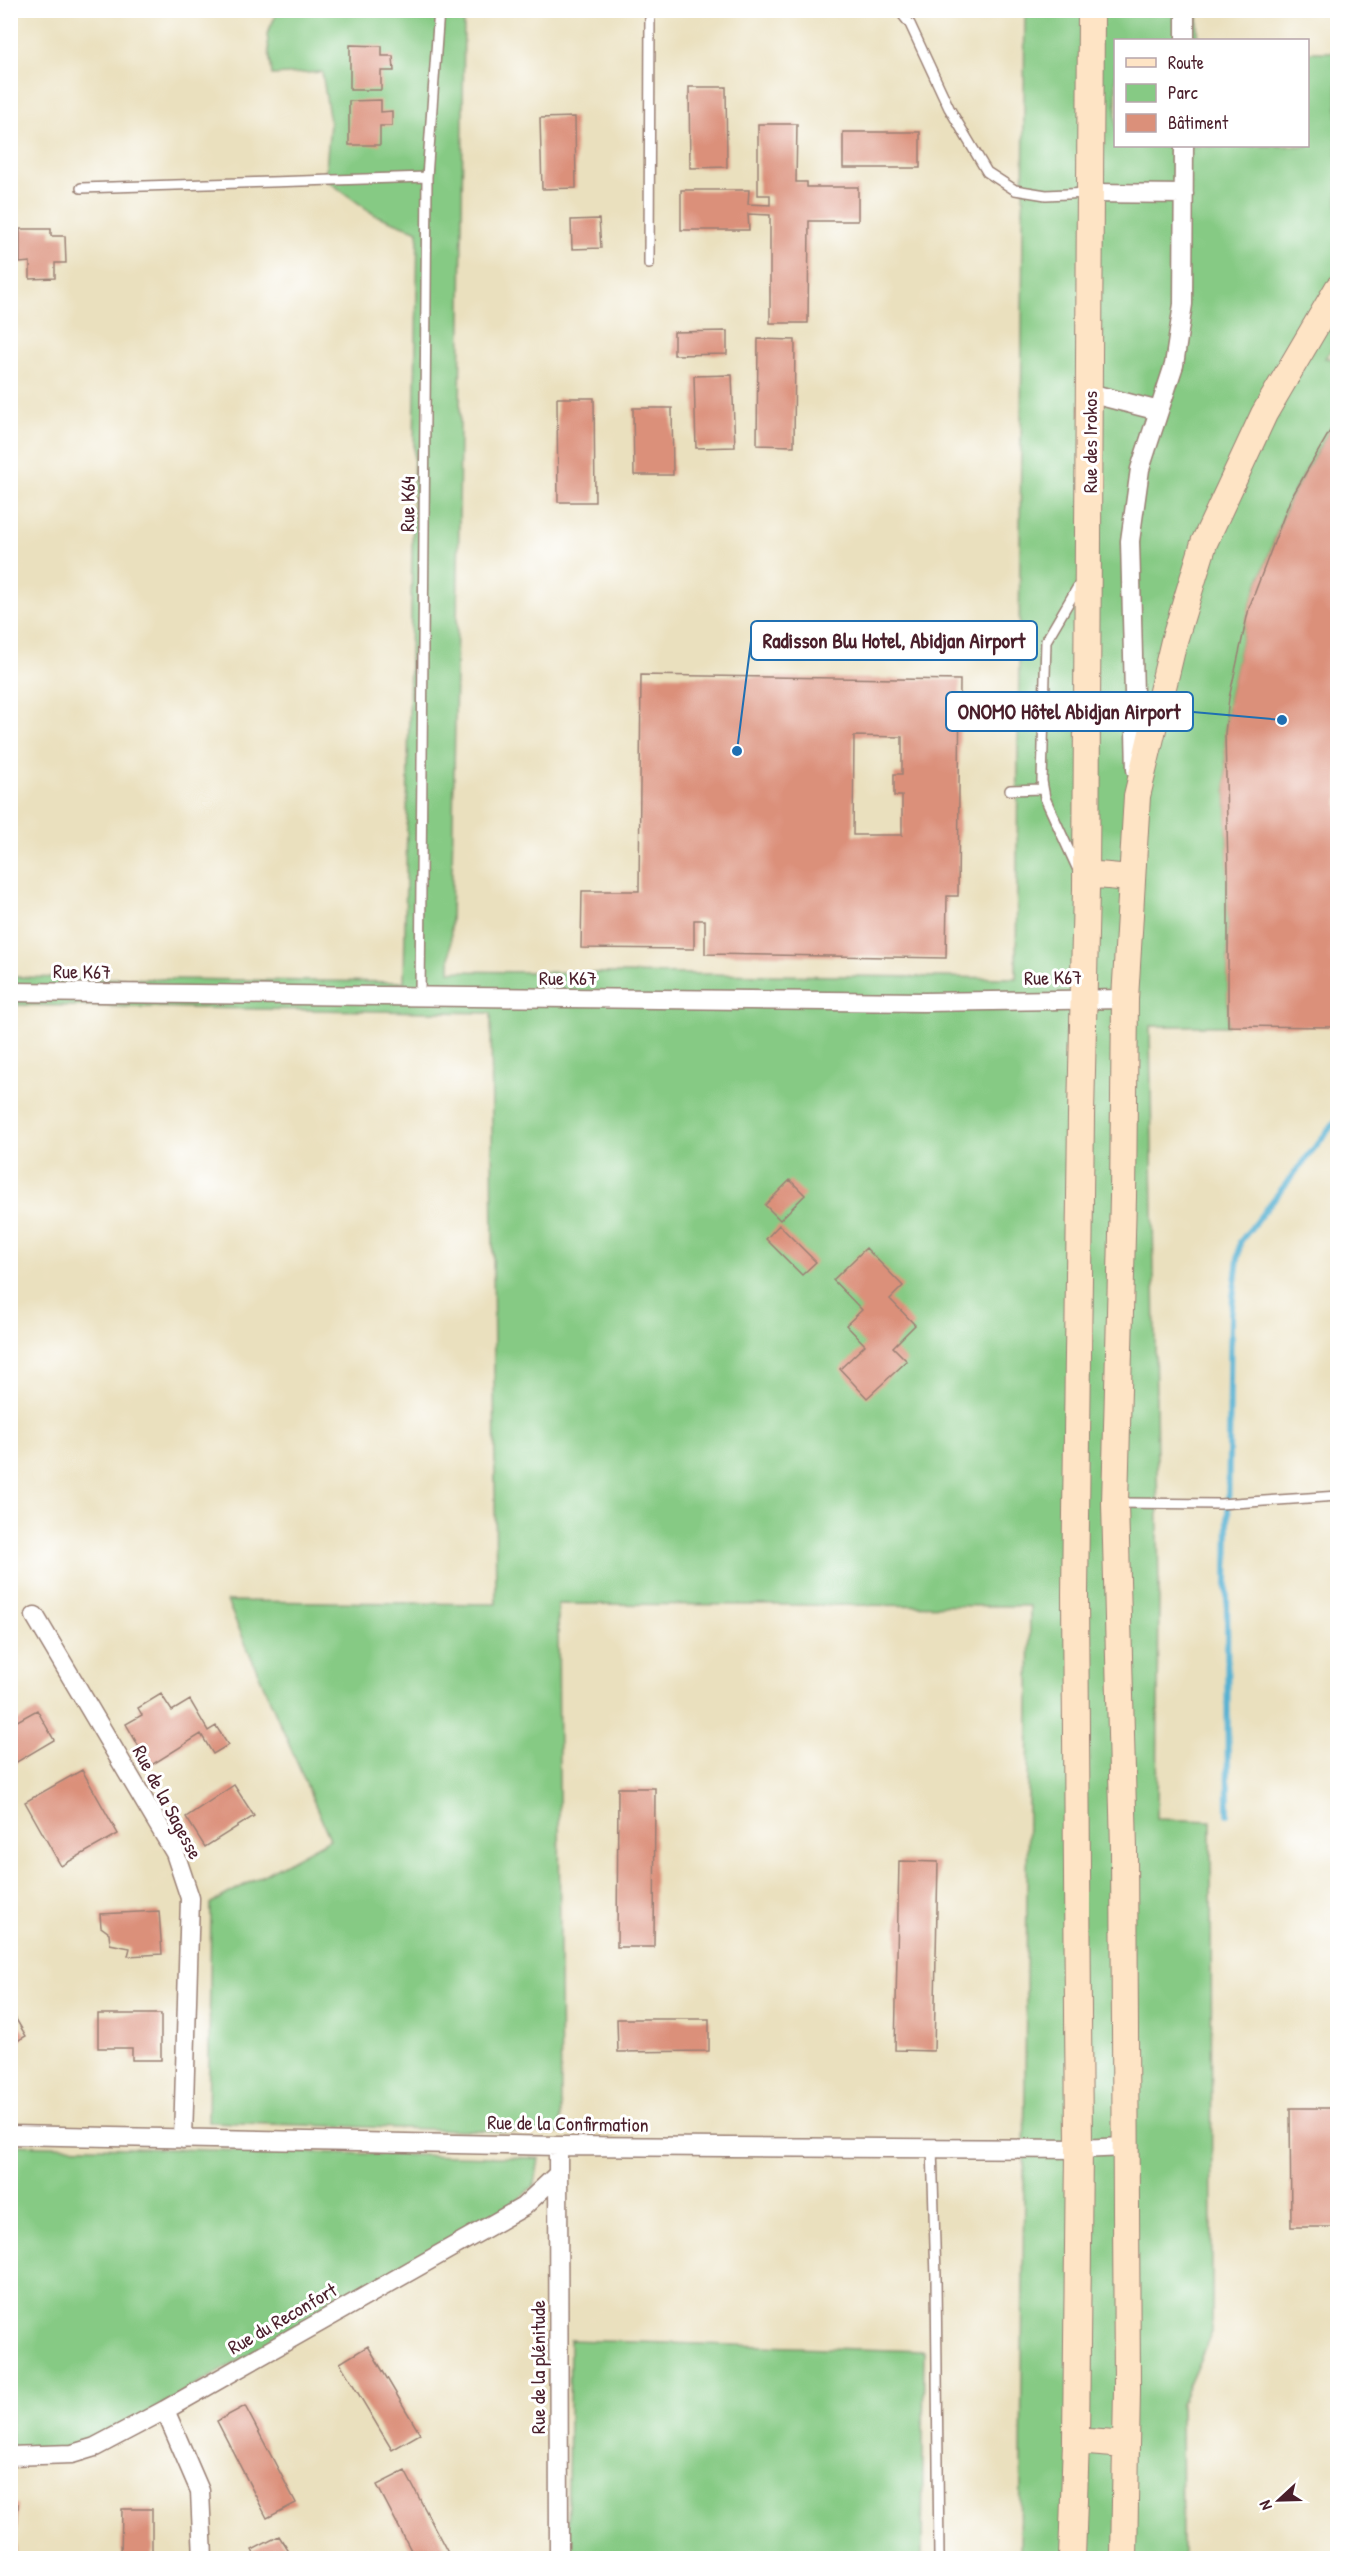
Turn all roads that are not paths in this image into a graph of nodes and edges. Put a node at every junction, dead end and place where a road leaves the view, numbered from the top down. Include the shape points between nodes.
1 (439, 10) edge
2 (650, 10) edge
3 (899, 10) edge
4 (1091, 10) edge
5 (1185, 10) edge
6 (1185, 39) edge
7 (1184, 147) edge
8 (427, 177) junction
9 (81, 188) dead end
10 (1091, 193) junction
11 (1184, 194) junction
12 (649, 264) dead end
13 (1338, 288) edge
14 (1089, 393) junction
15 (1159, 411) junction
16 (1088, 571) junction
17 (1043, 789) junction
18 (1010, 790) dead end
19 (1137, 796) junction
20 (1131, 878) junction
21 (1086, 881) junction
22 (10, 993) edge
23 (420, 998) junction
24 (1084, 999) junction
25 (1125, 999) junction
26 (1338, 1496) edge
27 (1115, 1503) junction
28 (34, 1616) dead end
29 (10, 2135) edge
30 (183, 2139) junction
31 (558, 2146) junction
32 (932, 2147) junction
33 (1126, 2147) junction
34 (1079, 2149) junction
35 (557, 2175) junction
36 (165, 2410) junction
37 (1076, 2441) junction
38 (1126, 2445) junction
39 (10, 2456) edge
40 (203, 2559) edge
41 (559, 2559) edge
42 (939, 2559) edge
43 (1072, 2559) edge
44 (1124, 2559) edge

1 - 8 lane, Rue K64
2 - 12 lane
3 - 10 lane via 987,172 1015,190 1046,195
4 - 10 main road, Rue des Irokos
5 - 6 street
7 - 11 street
8 - 9 lane
8 - 23 lane, Rue K64
10 - 11 street
10 - 14 main road, Rue des Irokos
11 - 15 street via 1183,304 1174,365
13 - 19 main road via 1264,414 1204,543 1174,641
14 - 15 street
14 - 16 main road, Rue des Irokos
15 - 19 street via 1140,469 1130,541
16 - 17 lane via 1046,641
16 - 21 main road, Rue des Irokos
17 - 18 lane
17 - 21 lane
19 - 20 main road
20 - 21 main road
20 - 25 main road
21 - 24 main road, Rue des Irokos
22 - 23 street, Rue K67
23 - 24 street, Rue K67 via 924,1002
24 - 25 street, Rue K67
24 - 34 main road, Rue des Irokos via 1075,1595
25 - 27 main road
26 - 27 lane via 1220,1504
27 - 33 main road via 1124,1849
28 - 30 street, Rue de la Sagesse via 175,1853 190,1898
29 - 30 street, Rue de la Confirmation
30 - 31 street, Rue de la Confirmation
31 - 32 street, Rue de la Confirmation
31 - 35 street, Rue de la plénitude
32 - 34 street, Rue de la Confirmation
32 - 42 lane
33 - 34 street, Rue de la Confirmation
33 - 38 main road
34 - 37 main road, Rue des Irokos
35 - 36 street, Rue du Reconfort via 523,2207
35 - 41 street, Rue de la plénitude
36 - 39 street, Rue du Reconfort via 84,2452
36 - 40 street via 200,2491
37 - 38 main road
37 - 43 main road, Rue des Irokos
38 - 44 main road

